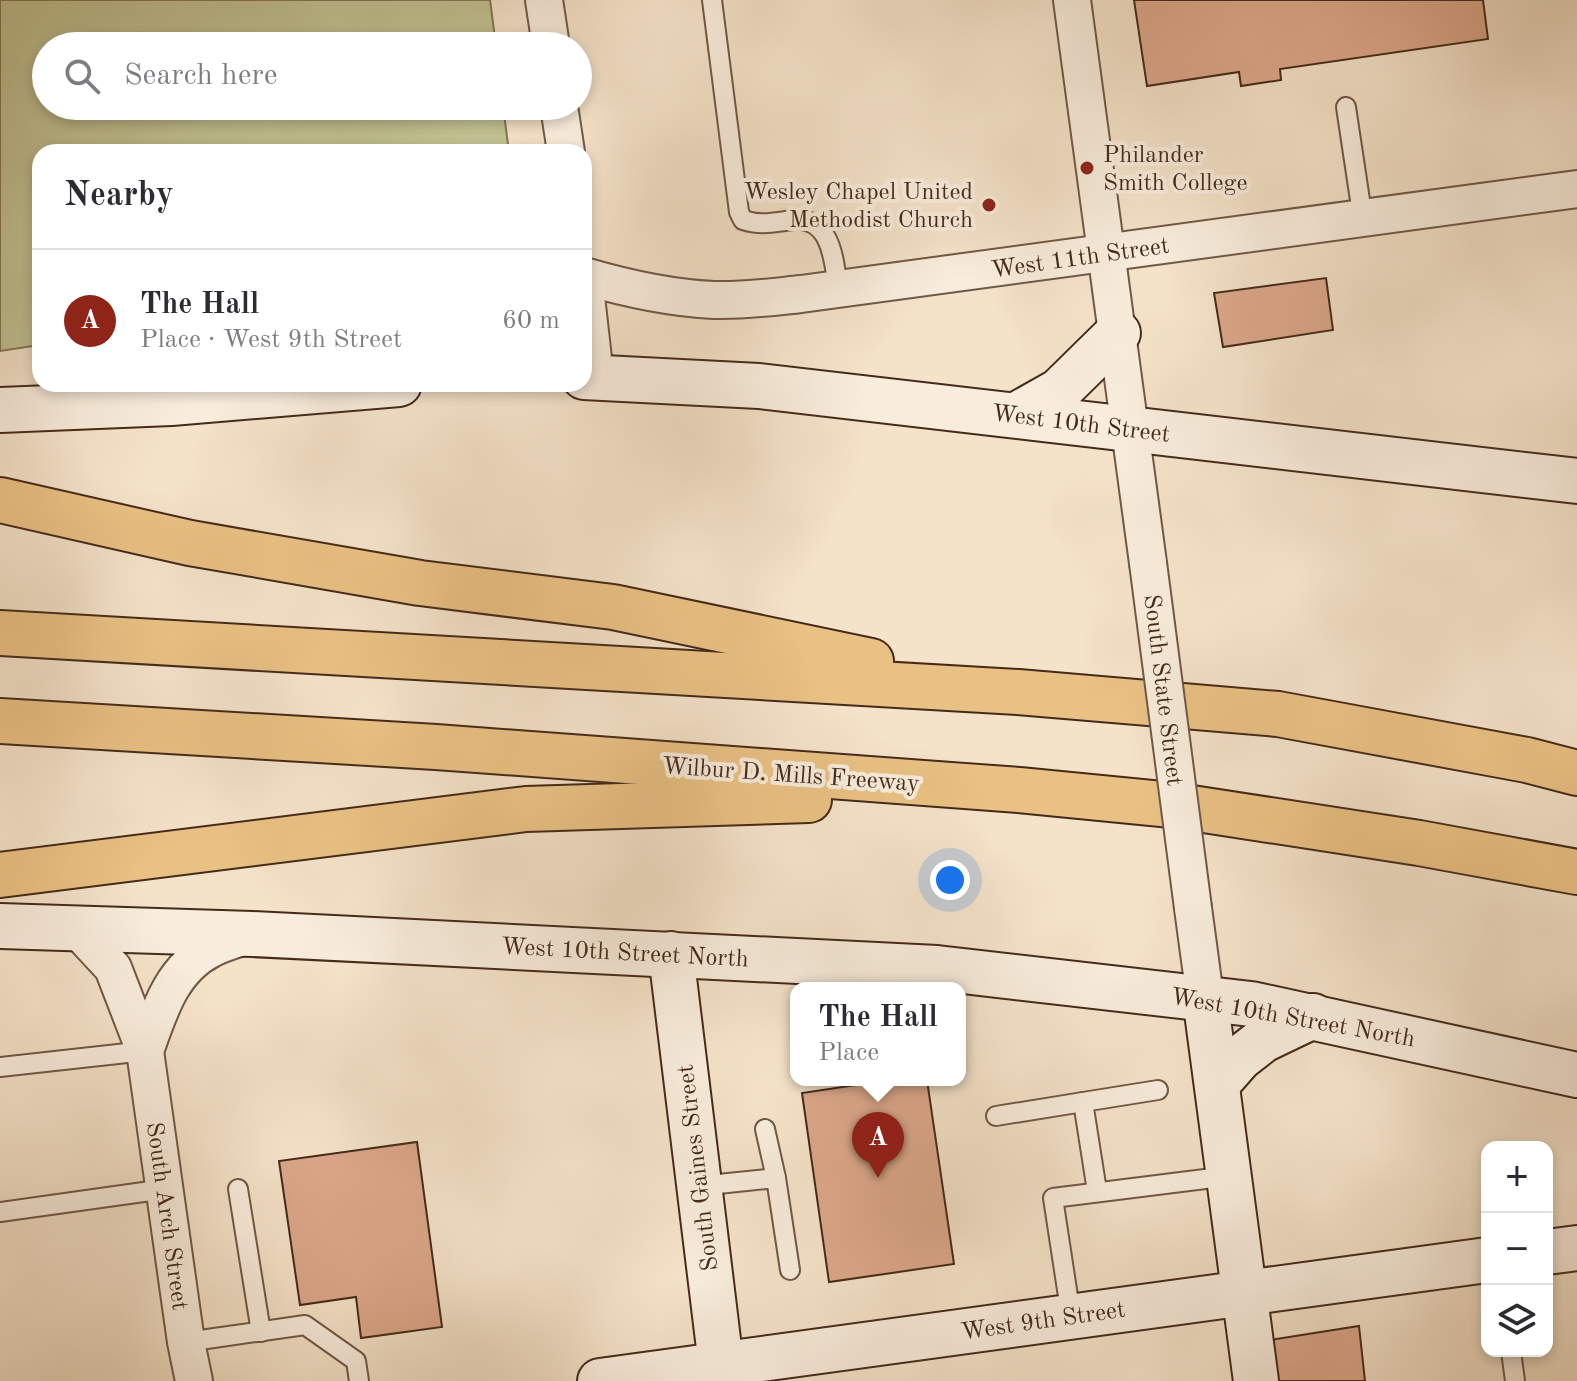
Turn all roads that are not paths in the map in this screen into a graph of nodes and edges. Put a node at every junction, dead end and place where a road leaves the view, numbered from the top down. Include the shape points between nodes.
1 (544, 0) edge
2 (712, 0) edge
3 (1072, 0) edge
4 (549, 32) edge
5 (1346, 107) dead end
6 (561, 120) edge
7 (565, 144) edge
8 (1577, 189) edge
9 (1363, 220) junction
10 (1105, 252) junction
11 (592, 279) edge
12 (838, 289) junction
13 (1118, 333) junction
14 (592, 376) edge
15 (303, 392) edge
16 (0, 410) edge
17 (1018, 414) junction
18 (1132, 430) junction
19 (1577, 481) edge
20 (0, 500) edge
21 (0, 633) edge
22 (1018, 692) junction
23 (0, 721) edge
24 (221, 734) junction
25 (0, 738) edge
26 (1577, 771) edge
27 (1019, 790) junction
28 (1575, 872) edge
29 (0, 875) edge
30 (0, 926) edge
31 (76, 928) junction
32 (252, 934) junction
33 (671, 954) junction
34 (1205, 997) junction
35 (1313, 1016) junction
36 (145, 1051) junction
37 (0, 1067) edge
38 (1577, 1075) edge
39 (1217, 1084) junction
40 (1158, 1090) dead end
41 (1083, 1102) junction
42 (996, 1116) dead end
43 (765, 1129) dead end
44 (1229, 1176) junction
45 (776, 1178) junction
46 (699, 1186) junction
47 (165, 1189) junction
48 (238, 1189) dead end
49 (1097, 1191) junction
50 (0, 1212) edge
51 (1577, 1248) edge
52 (1553, 1251) edge
53 (1481, 1261) edge
54 (790, 1270) dead end
55 (1244, 1292) junction
56 (1071, 1316) junction
57 (261, 1332) junction
58 (186, 1342) junction
59 (1512, 1357) edge
60 (722, 1372) edge
61 (194, 1381) edge
62 (359, 1381) edge
63 (600, 1381) edge
64 (1256, 1381) edge
65 (1515, 1381) edge

1 - 4 street
2 - 12 lane via 739,212 743,220 757,225 798,220 815,224 825,233 833,255
3 - 10 street, South State Street
5 - 9 lane
6 - 7 street
8 - 9 street, West 11th Street
9 - 10 street, West 11th Street
10 - 12 street, West 11th Street
10 - 13 street, South State Street
11 - 12 street, West 11th Street via 713,300
13 - 17 main road via 1059,391
13 - 18 street, South State Street
14 - 17 main road, West 10th Street via 759,386
15 - 16 main road
17 - 18 main road, West 10th Street
18 - 19 main road, West 10th Street
18 - 34 street, South State Street, bridge
20 - 22 highway via 190,543 405,581 613,607
21 - 22 highway
22 - 26 highway via 1278,714
23 - 24 highway, Wilbur D. Mills Freeway
24 - 25 highway
24 - 27 highway, Wilbur D. Mills Freeway
27 - 28 highway, Wilbur D. Mills Freeway via 1172,805
27 - 29 highway via 526,809
30 - 31 main road, West 10th Street North
31 - 32 main road, West 10th Street North
31 - 36 street, South Arch Street via 113,968
32 - 33 main road, West 10th Street North
32 - 36 street, South Arch Street via 212,948 180,974 165,997
33 - 34 main road, West 10th Street North via 937,968
33 - 46 main road, South Gaines Street
34 - 35 main road, West 10th Street North
34 - 39 main road, South State Street
35 - 38 main road, West 10th Street North
35 - 39 main road via 1263,1040
36 - 37 lane
36 - 47 street, South Arch Street
39 - 44 main road, South State Street
40 - 41 lane
41 - 42 lane
41 - 49 lane
43 - 45 lane
44 - 49 lane
44 - 55 main road, South State Street
45 - 46 lane
45 - 54 lane
46 - 60 main road, South Gaines Street
47 - 50 lane
47 - 58 street, South Arch Street
48 - 57 lane
49 - 56 lane via 1053,1198
51 - 52 main road
53 - 55 main road, West 9th Street
55 - 56 main road, West 9th Street
55 - 64 main road, South State Street
56 - 60 main road, West 9th Street
57 - 58 lane
57 - 62 lane via 305,1325 356,1361
58 - 61 street, South Arch Street
59 - 65 lane
60 - 63 main road, West 9th Street

